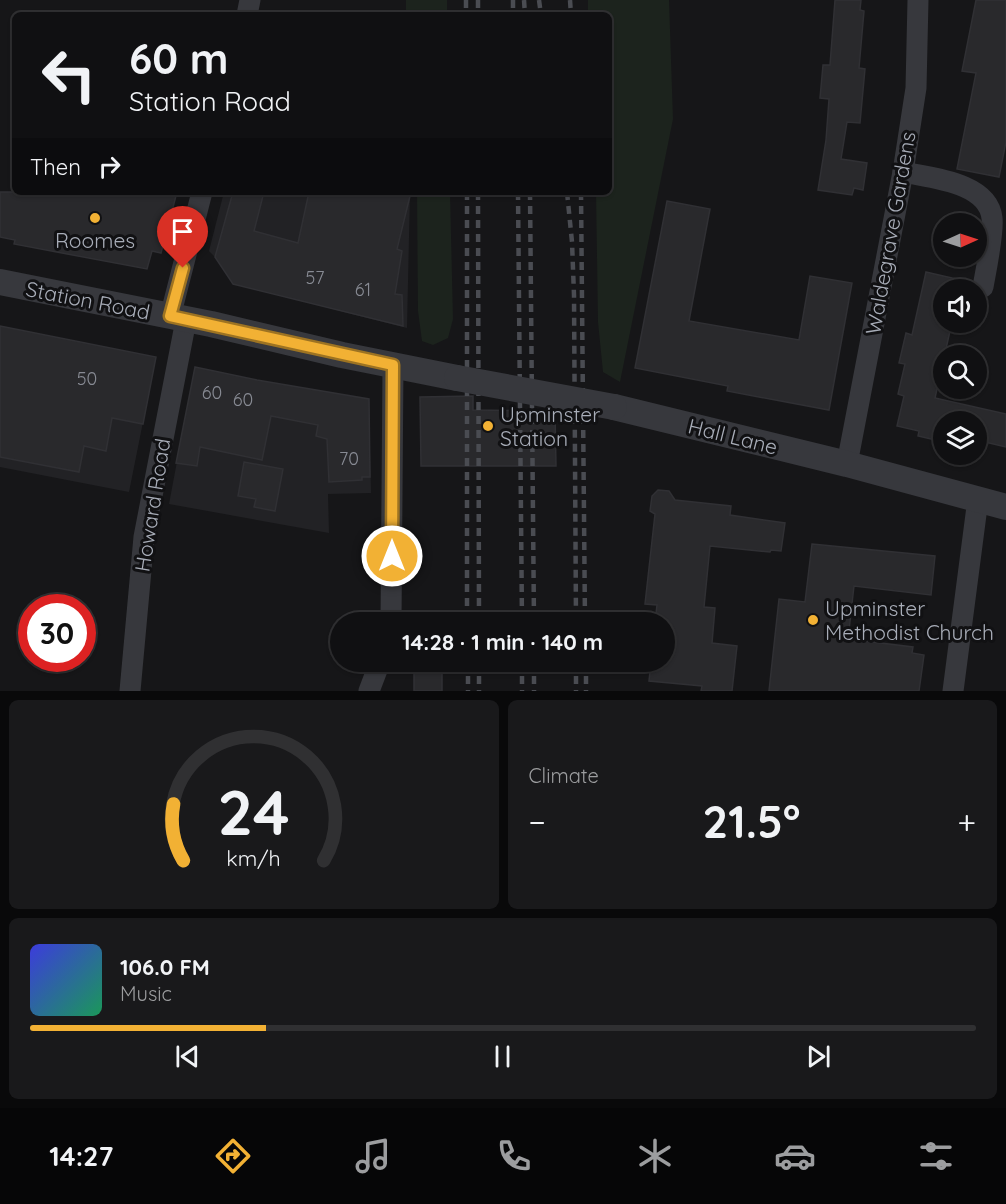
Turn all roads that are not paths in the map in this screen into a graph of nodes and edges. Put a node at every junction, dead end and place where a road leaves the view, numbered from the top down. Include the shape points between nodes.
1 (918, 0) edge
2 (903, 172) junction
3 (201, 195) edge
4 (984, 279) edge
5 (0, 282) edge
6 (178, 318) junction
7 (393, 365) junction
8 (457, 378) joint
9 (847, 464) junction
10 (978, 499) junction
11 (1006, 507) edge
12 (391, 612) edge
13 (376, 672) edge
14 (130, 691) edge
15 (369, 691) edge
16 (953, 691) edge

1 - 2 street, Waldegrave Gardens via 916,88
2 - 4 street via 960,184 983,197 993,217
2 - 9 street, Waldegrave Gardens
3 - 6 street, Howard Road
5 - 6 street, Station Road
6 - 7 street, Station Road
6 - 14 street, Howard Road via 144,537
7 - 8 street, Station Road
7 - 12 street
8 - 9 street, Hall Lane, bridge via 614,407
9 - 10 street, Hall Lane
10 - 11 street, Hall Lane
10 - 16 street
13 - 15 street

